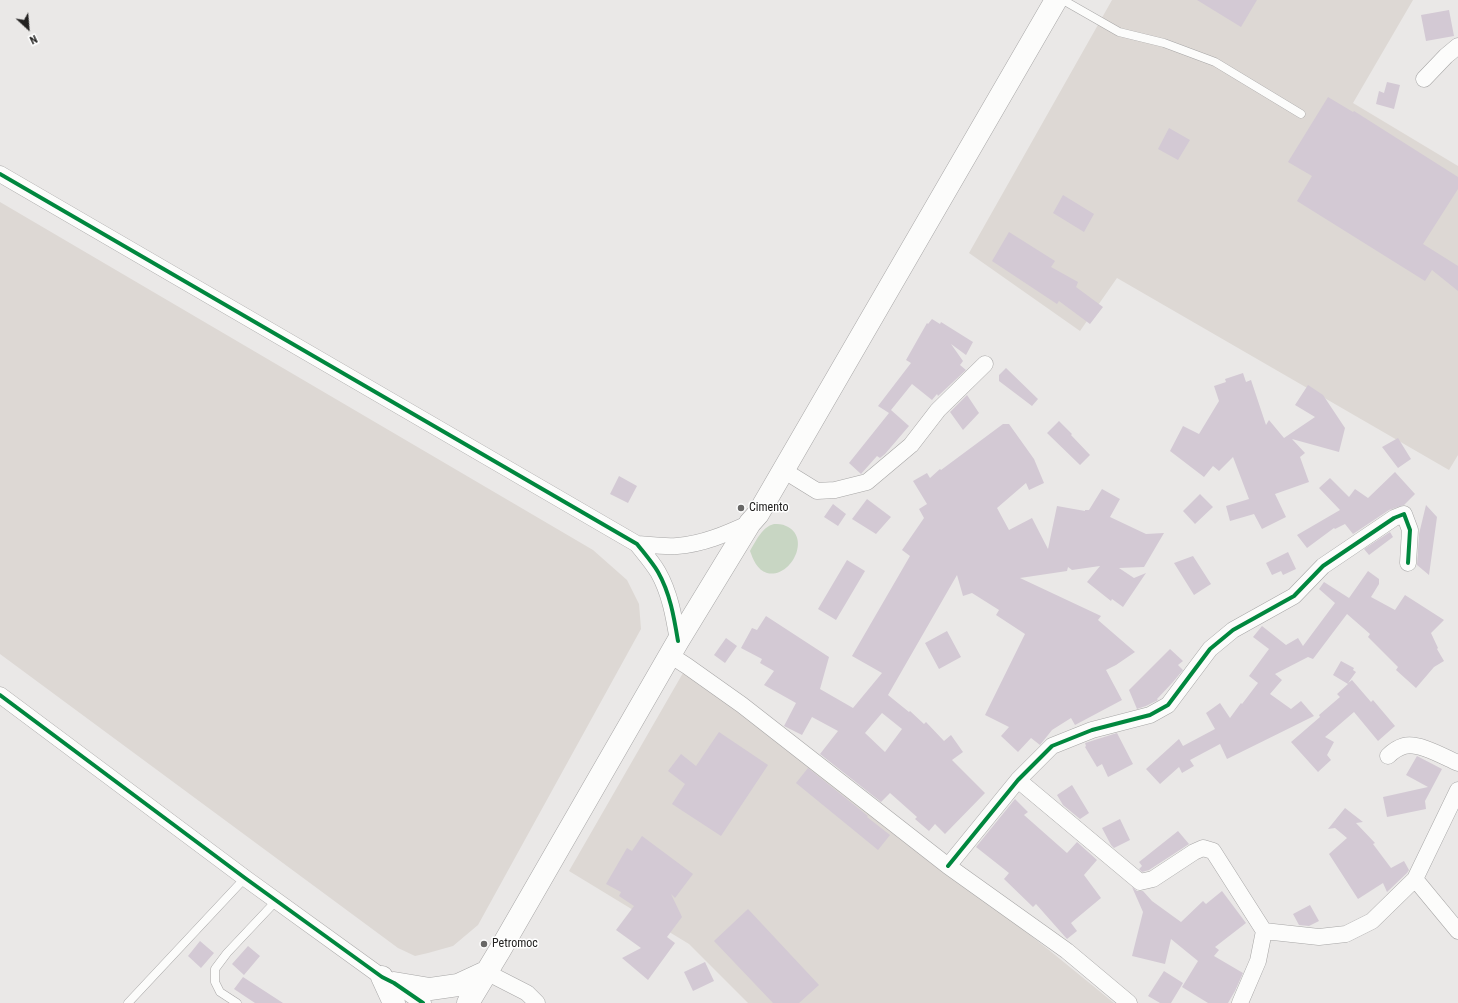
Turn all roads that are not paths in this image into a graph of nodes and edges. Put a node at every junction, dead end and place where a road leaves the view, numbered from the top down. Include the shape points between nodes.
1 (1056, 0) edge
2 (1063, 0) edge
3 (1458, 46) edge
4 (1424, 79) dead end
5 (1301, 114) dead end
6 (0, 174) edge
7 (985, 364) dead end
8 (783, 470) junction
9 (750, 523) junction
10 (637, 544) junction
11 (1408, 563) dead end
12 (674, 648) junction
13 (0, 695) edge
14 (1388, 756) dead end
15 (1458, 763) edge
16 (1018, 780) junction
17 (1458, 790) edge
18 (948, 866) junction
19 (245, 878) junction
20 (1415, 880) junction
21 (276, 901) junction
22 (1264, 931) junction
23 (1458, 931) edge
24 (486, 972) junction
25 (390, 988) edge
26 (128, 1003) edge
27 (237, 1003) edge
28 (423, 1003) edge
29 (468, 1003) edge
30 (537, 1003) edge
31 (1129, 1003) edge
32 (1240, 1003) edge

1 - 8 main road
2 - 5 lane via 1119,32 1164,43 1215,62
3 - 4 street
6 - 10 street
7 - 8 street via 938,410 911,445 867,482 835,490 817,491
8 - 9 main road via 758,514
9 - 10 street via 704,542 676,546
9 - 12 main road
10 - 12 street via 658,572 667,592 674,614
11 - 16 street via 1410,530 1404,514 1394,518 1323,566 1294,596 1233,630 1210,649 1168,705 1150,715 1092,730 1052,746
12 - 18 street via 687,666 742,705
12 - 24 main road
13 - 19 street
14 - 15 street via 1404,746 1416,746
16 - 18 street
16 - 22 street via 1140,882 1153,879 1203,848 1213,851
17 - 20 street
18 - 31 street via 1067,951
19 - 21 street
19 - 26 lane
20 - 22 street via 1372,921 1346,934 1319,937
20 - 23 street
21 - 25 street
21 - 27 lane via 215,969 215,982 220,992
22 - 32 street via 1258,961
24 - 25 main road via 458,985
24 - 29 main road
24 - 30 street via 527,993
25 - 28 street

